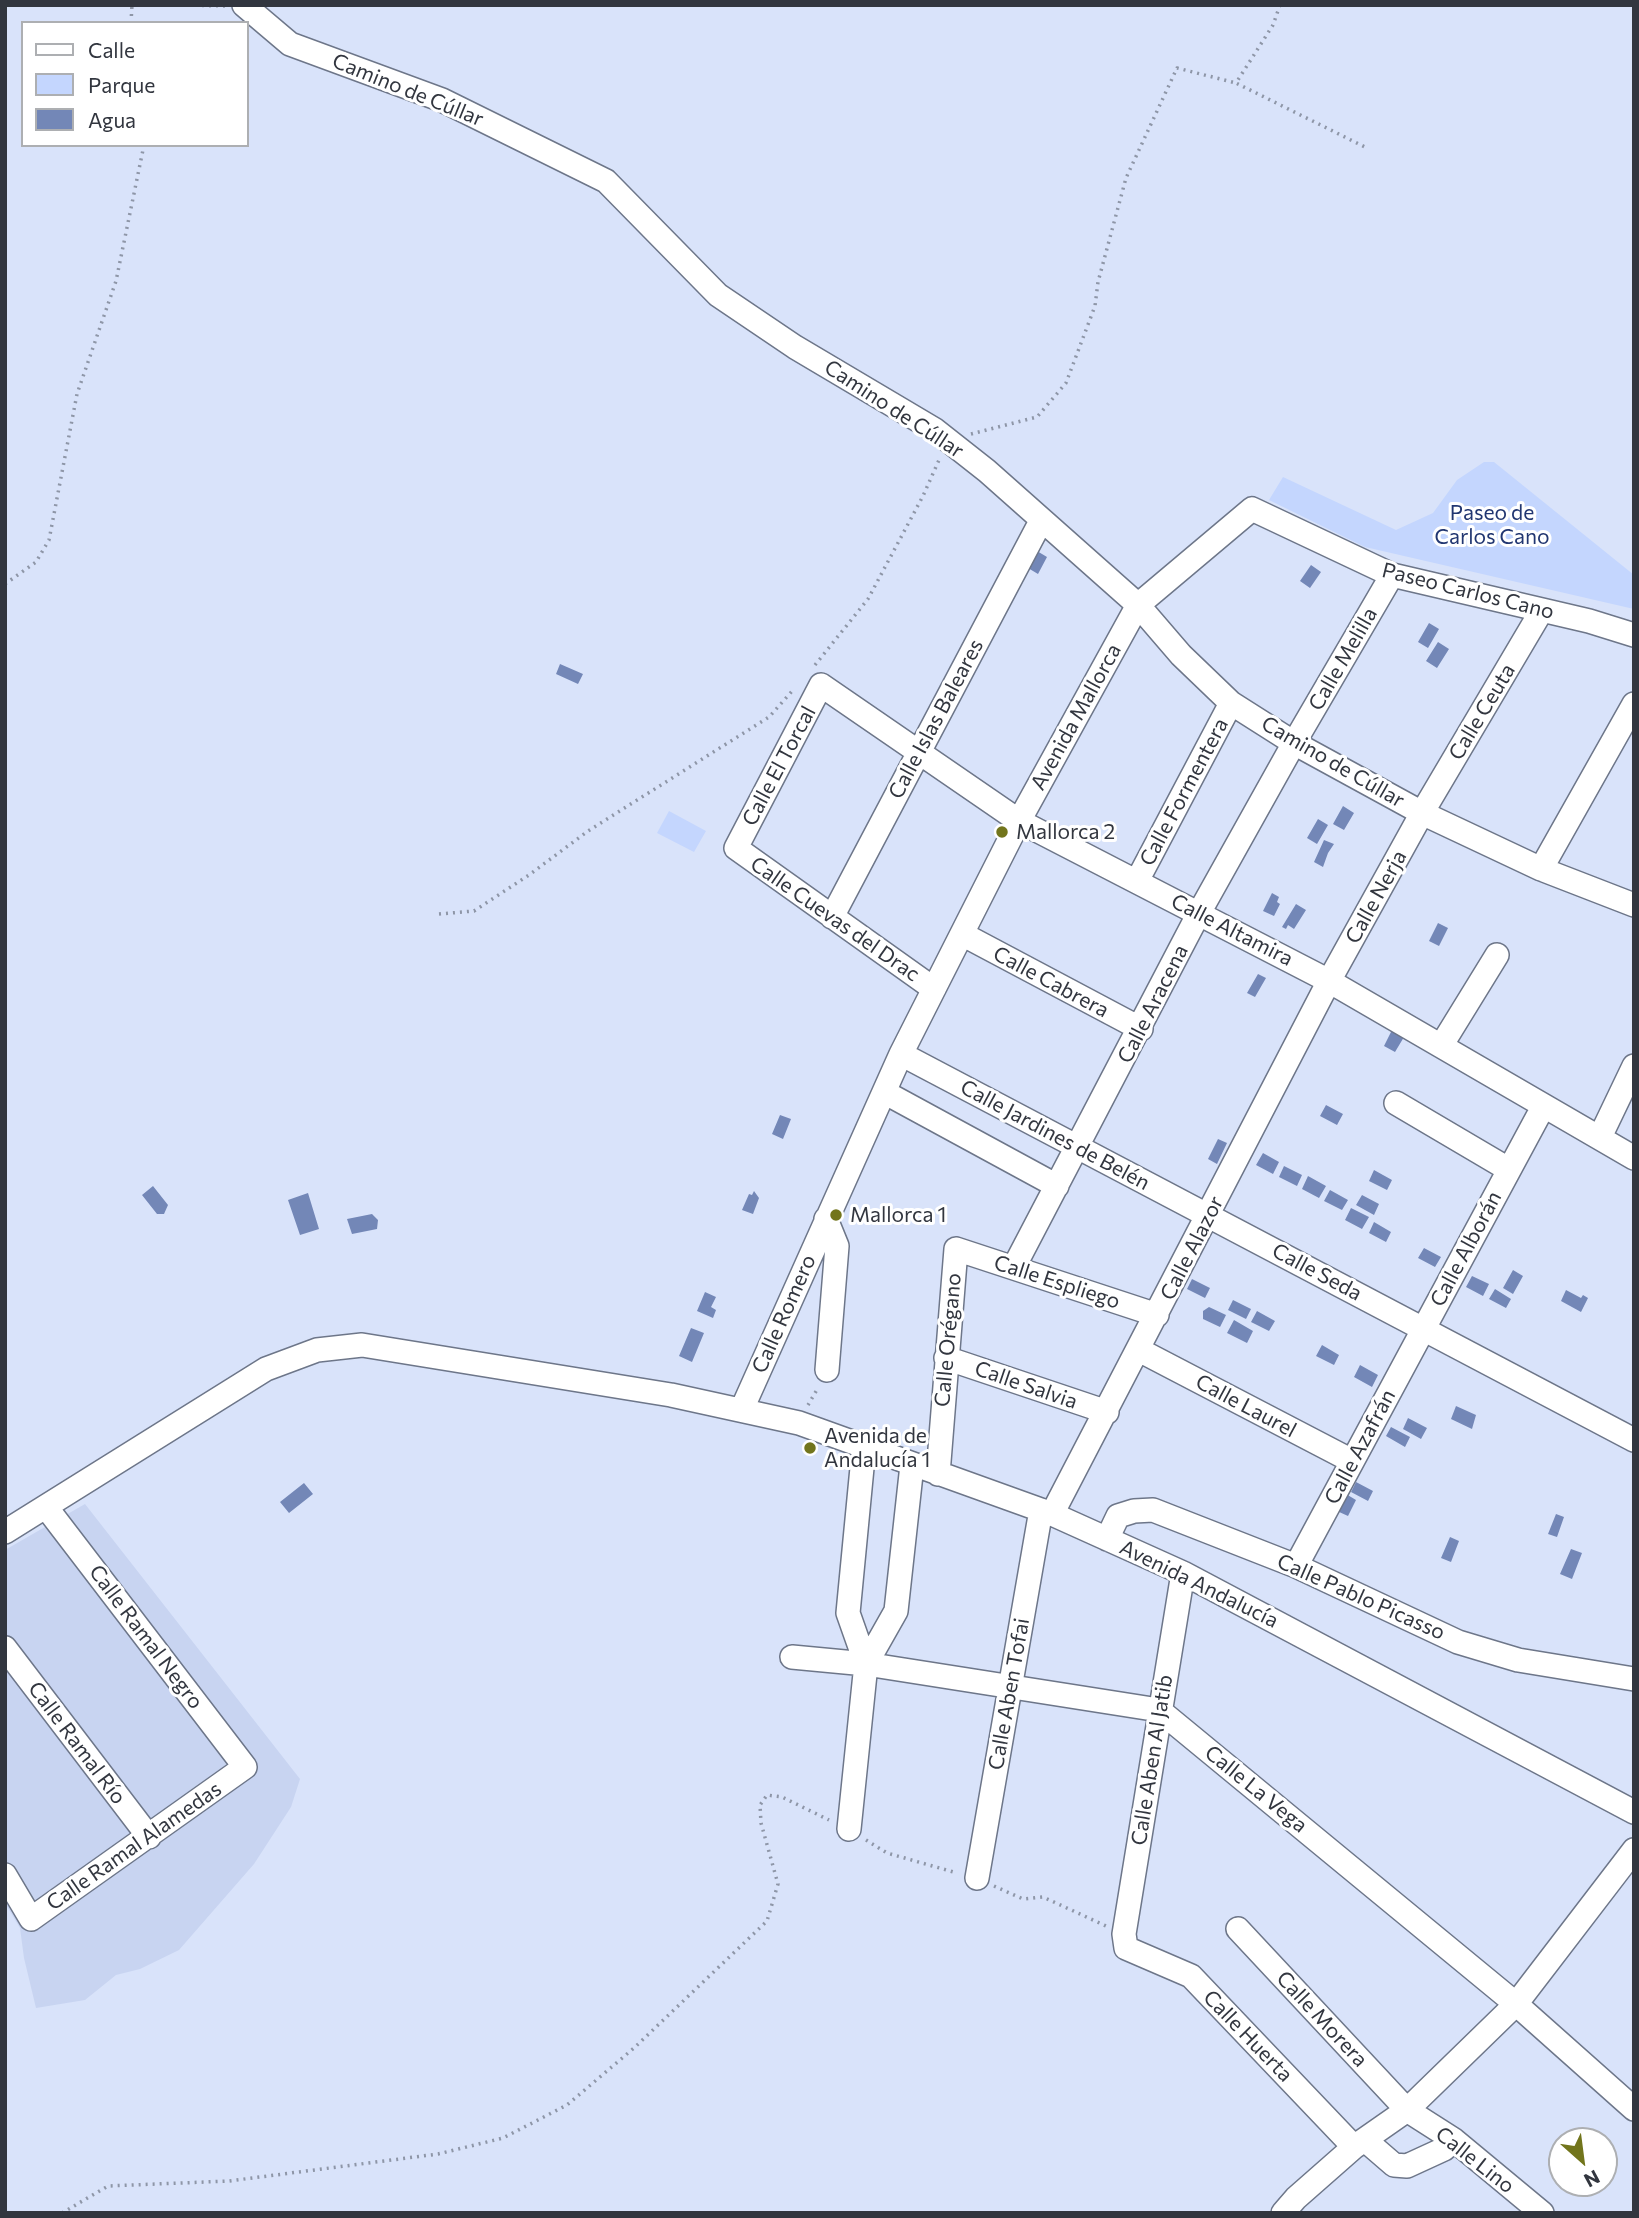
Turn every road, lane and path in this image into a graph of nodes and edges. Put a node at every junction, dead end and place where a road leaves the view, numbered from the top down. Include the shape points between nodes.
1 (181, 5) edge
2 (231, 5) edge
3 (244, 5) edge
4 (1280, 5) edge
5 (1236, 83) junction
6 (144, 147) edge
7 (1365, 147) dead end
8 (948, 440) junction
9 (1041, 521) junction
10 (1392, 575) junction
11 (5, 584) edge
12 (1138, 605) junction
13 (1542, 610) junction
14 (1634, 635) edge
15 (818, 675) junction
16 (797, 686) dead end
17 (1231, 703) junction
18 (1634, 704) edge
19 (1294, 743) junction
20 (919, 752) junction
21 (1422, 813) junction
22 (1019, 821) junction
23 (736, 848) joint
24 (1541, 869) junction
25 (1137, 881) junction
26 (1634, 905) edge
27 (1199, 913) junction
28 (439, 914) dead end
29 (832, 918) junction
30 (962, 934) junction
31 (1497, 955) dead end
32 (1329, 981) junction
33 (934, 989) junction
34 (1141, 1029) junction
35 (1441, 1046) junction
36 (901, 1054) junction
37 (1634, 1066) edge
38 (884, 1092) junction
39 (1396, 1103) dead end
40 (1544, 1107) junction
41 (1600, 1137) junction
42 (1078, 1147) junction
43 (1634, 1158) edge
44 (1508, 1169) junction
45 (1057, 1186) junction
46 (1210, 1215) junction
47 (826, 1219) junction
48 (956, 1249) joint
49 (1014, 1267) junction
50 (1157, 1315) junction
51 (1423, 1328) junction
52 (1139, 1350) junction
53 (946, 1358) junction
54 (827, 1370) joint
55 (742, 1409) junction
56 (1107, 1412) junction
57 (799, 1423) junction
58 (1634, 1440) edge
59 (864, 1447) junction
60 (1352, 1461) junction
61 (912, 1465) junction
62 (938, 1474) junction
63 (46, 1507) junction
64 (1046, 1512) junction
65 (5, 1532) edge
66 (1107, 1539) junction
67 (1296, 1566) junction
68 (1183, 1573) junction
69 (5, 1648) edge
70 (792, 1657) dead end
71 (866, 1664) junction
72 (1634, 1679) edge
73 (1009, 1688) junction
74 (1159, 1710) junction
75 (245, 1767) joint
76 (1634, 1812) edge
77 (849, 1829) junction
78 (149, 1837) junction
79 (1634, 1850) edge
80 (5, 1875) edge
81 (977, 1878) junction
82 (1238, 1928) dead end
83 (1125, 1941) junction
84 (1516, 2004) junction
85 (1634, 2109) edge
86 (1407, 2110) junction
87 (1454, 2140) junction
88 (1360, 2143) junction
89 (62, 2213) edge
90 (1283, 2213) edge
91 (1542, 2213) edge

1 - 2 path
3 - 8 street, Camino de Cúllar via 290,44 442,100 606,181 718,295
4 - 5 path via 1273,25
5 - 7 path
5 - 8 path via 1177,68 1126,178 1095,306 1066,383 1037,417
6 - 11 path via 116,281 77,394 49,540 36,562
8 - 9 street, Camino de Cúllar
8 - 15 path via 867,599
9 - 12 street, Camino de Cúllar
9 - 20 street, Calle Islas Baleares
10 - 12 street, Paseo Carlos Cano via 1252,509
10 - 13 street, Paseo Carlos Cano
10 - 19 street, Calle Melilla
12 - 17 street, Camino de Cúllar
12 - 22 street, Avenida Mallorca
13 - 14 street, Paseo Carlos Cano
13 - 21 street, Calle Ceuta
15 - 20 street, Calle Altamira
15 - 23 street, Calle El Torcal
16 - 28 path via 769,717 588,831 485,904 474,911
17 - 19 street, Camino de Cúllar
17 - 25 street, Calle Formentera
18 - 24 street
19 - 21 street, Camino de Cúllar
19 - 27 street, Calle Aracena
20 - 22 street, Calle Altamira
20 - 29 street, Calle Islas Baleares
21 - 24 street, Camino de Cúllar
21 - 32 street, Calle Nerja
22 - 25 street, Calle Altamira
22 - 30 street, Avenida Mallorca
23 - 29 street, Calle Cuevas del Drac
24 - 26 street, Camino de Cúllar
25 - 27 street, Calle Altamira
27 - 32 street, Calle Altamira
27 - 34 street, Calle Aracena
29 - 33 street, Calle Cuevas del Drac
30 - 33 street, Avenida Mallorca
30 - 34 street, Calle Cabrera
31 - 35 street
32 - 35 street, Calle Altamira
32 - 46 street, Calle Alazor
33 - 36 street, Avenida Mallorca
34 - 42 street, Calle Aracena
35 - 40 street, Calle Altamira
36 - 38 street, Calle Romero
36 - 42 street, Calle Jardines de Belén
37 - 41 street
38 - 45 street
38 - 47 street, Calle Romero
39 - 44 street, Calle Alborán
40 - 41 street, Calle Altamira
40 - 44 street, Calle Alborán
41 - 43 street, Calle Altamira
42 - 45 street, Calle Aracena
42 - 46 street, Calle Jardines de Belén
44 - 51 street, Calle Alborán
45 - 49 street, Calle Aracena
46 - 50 street, Calle Alazor
46 - 51 street, Calle Seda
47 - 54 street, Calle Romero via 837,1246
47 - 55 street, Calle Romero
48 - 49 street, Calle Espliego
48 - 53 street, Calle Orégano
49 - 50 street, Calle Espliego
50 - 52 street, Calle Alazor
51 - 58 street, Calle Seda
51 - 60 street, Calle Azafrán
52 - 56 street, Calle Alazor
52 - 60 street, Calle Laurel
53 - 56 street, Calle Salvia
53 - 62 street, Calle Orégano
54 - 57 path
55 - 57 street, Avenida Andalucía
55 - 63 street, Avenida Andalucía via 362,1345 317,1350 266,1369
56 - 64 street, Calle Alazor
57 - 59 street, Avenida Andalucía
59 - 61 street, Avenida Andalucía
59 - 71 street via 848,1613
60 - 67 street, Calle Azafrán
61 - 62 street, Avenida Andalucía
61 - 71 street via 896,1611
62 - 64 street, Avenida Andalucía
63 - 65 street, Avenida Andalucía
63 - 75 street, Calle Ramal Negro
64 - 66 street, Avenida Andalucía
64 - 73 street, Calle Aben Tofai
66 - 67 street, Calle Pablo Picasso via 1118,1516 1153,1510
66 - 68 street, Avenida Andalucía
67 - 72 street, Calle Pablo Picasso via 1458,1642 1518,1660
68 - 74 street, Calle Aben Al Jatib
68 - 76 street, Avenida Andalucía
69 - 78 street, Calle Ramal Río
70 - 71 street
71 - 73 street
71 - 77 street
73 - 74 street
73 - 81 street, Calle Aben Tofai
74 - 83 street, Calle Aben Al Jatib
74 - 84 street, Calle La Vega
75 - 78 street, Calle Ramal Alamedas
77 - 81 path via 887,1853
77 - 89 path via 782,1797 766,1795 760,1805 761,1823 778,1884 766,1921 635,2048 567,2105 503,2138 438,2154 229,2180 108,2186
78 - 80 street, Calle Ramal Alamedas via 31,1919
79 - 84 street
81 - 83 path via 1023,1899 1043,1897
82 - 86 street, Calle Morera
83 - 88 street, Calle Huerta via 1191,1976
84 - 85 street, Calle La Vega
84 - 86 street
86 - 87 street, Calle Lino
86 - 88 street
87 - 88 street, Calle Huerta via 1407,2166 1394,2165
87 - 91 street, Calle Lino
88 - 90 street

